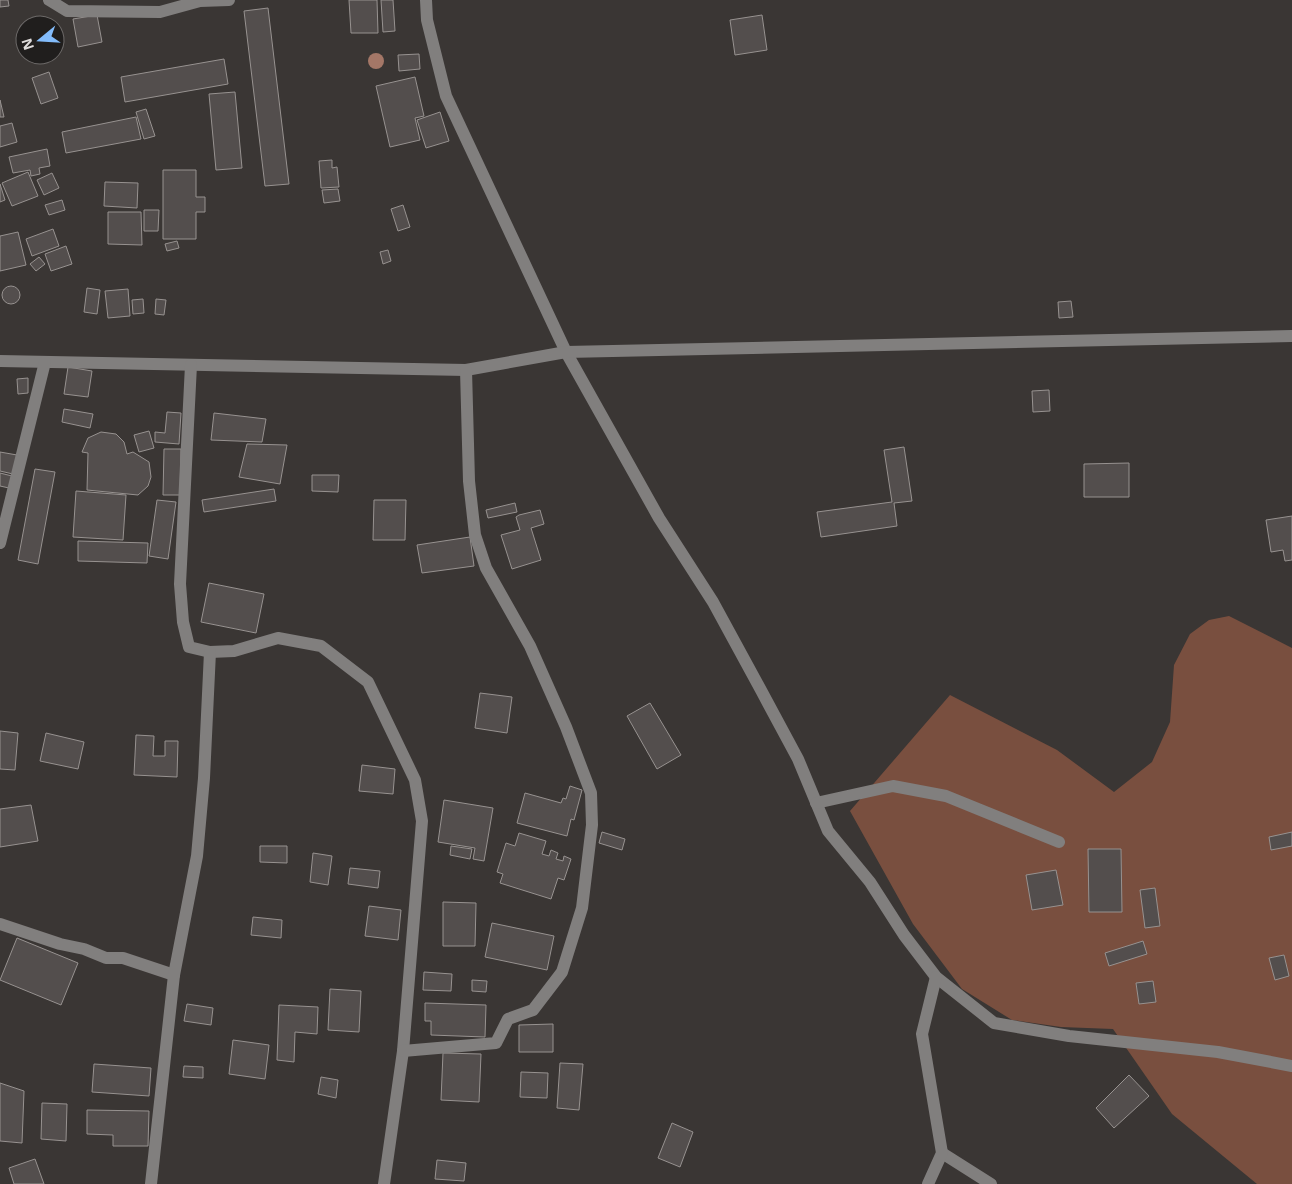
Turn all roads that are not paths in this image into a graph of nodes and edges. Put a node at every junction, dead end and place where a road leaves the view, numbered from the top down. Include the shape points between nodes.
1 (49, 0) edge
2 (229, 0) edge
3 (426, 0) edge
4 (1292, 336) edge
5 (566, 352) junction
6 (0, 361) edge
7 (45, 362) junction
8 (191, 365) junction
9 (466, 370) junction
10 (0, 543) edge
11 (210, 652) junction
12 (816, 803) junction
13 (1059, 842) dead end
14 (0, 924) edge
15 (174, 975) junction
16 (936, 977) junction
17 (403, 1051) junction
18 (1292, 1066) edge
19 (942, 1153) junction
20 (151, 1184) edge
21 (384, 1184) edge
22 (928, 1184) edge
23 (991, 1184) edge

1 - 2 street via 67,10 160,12 200,1
3 - 5 street via 427,20 446,96
4 - 5 street
5 - 9 street
5 - 12 street via 659,518 713,602 798,759
6 - 7 street
7 - 8 street
7 - 10 street
8 - 9 street
8 - 11 street via 180,584 189,647
9 - 17 street via 469,481 475,535 486,568 530,646 566,727 591,793 592,825 582,908 562,972 533,1010 508,1019 496,1043
11 - 15 street via 197,856
11 - 17 street via 234,651 278,638 321,646 368,682 392,729 415,780 422,821
12 - 13 street via 893,786 946,796
12 - 16 street via 828,831 870,882
14 - 15 street via 106,958 123,958
15 - 20 street
16 - 18 street via 994,1023 1069,1036 1218,1052
16 - 19 street via 922,1034
17 - 21 street
19 - 22 street
19 - 23 street

